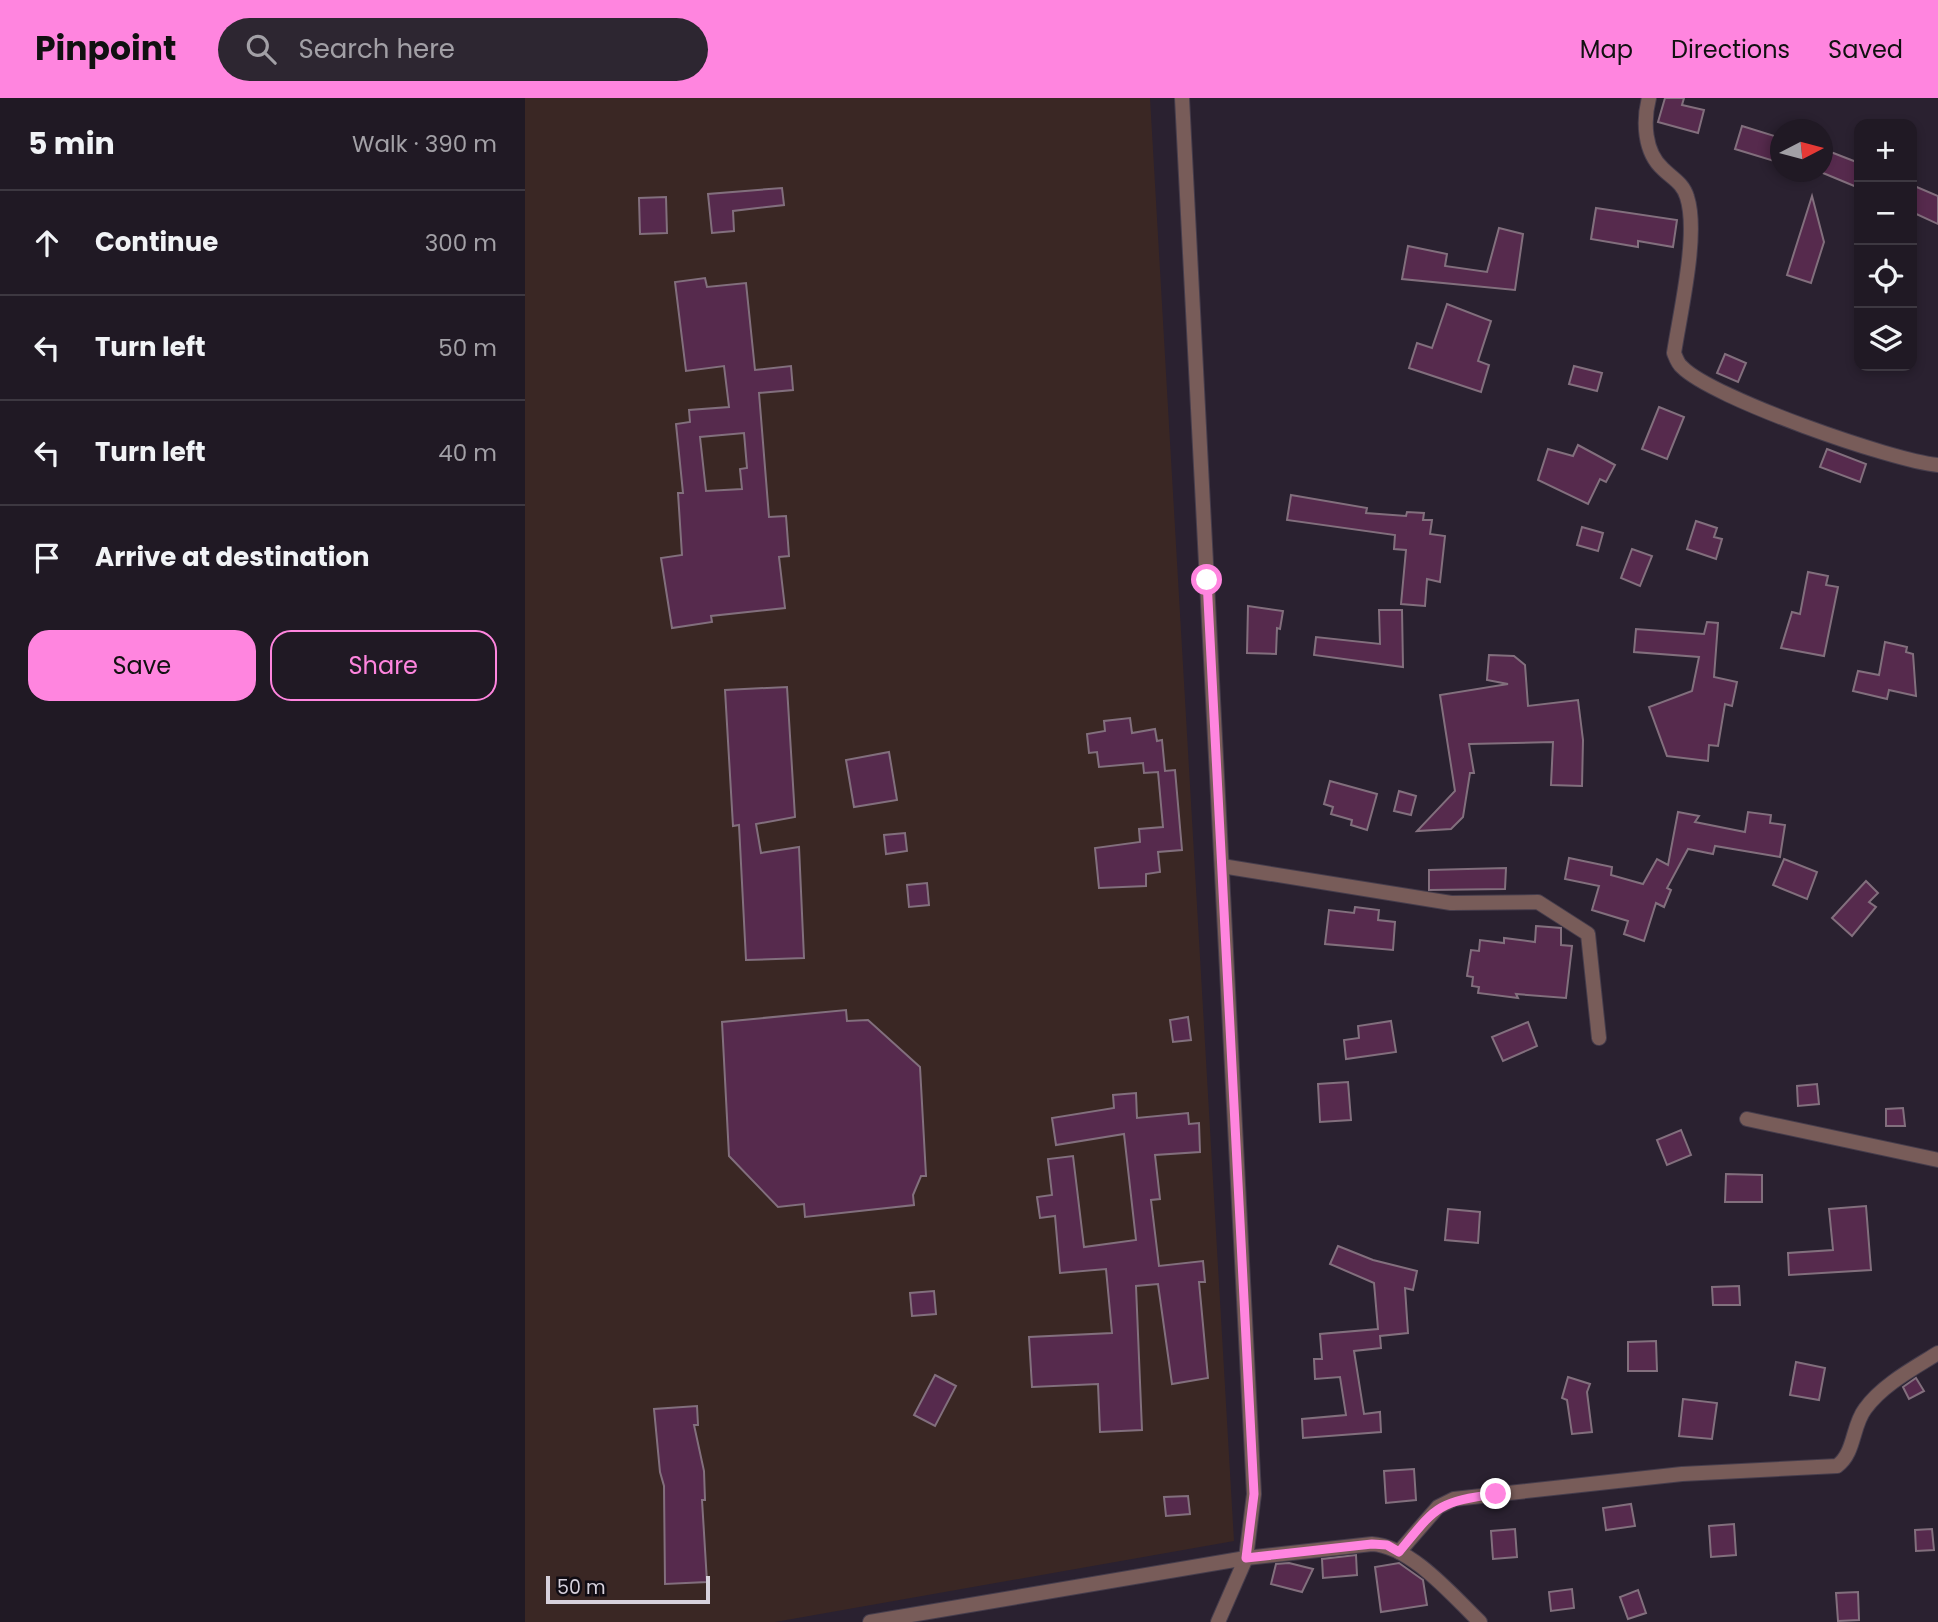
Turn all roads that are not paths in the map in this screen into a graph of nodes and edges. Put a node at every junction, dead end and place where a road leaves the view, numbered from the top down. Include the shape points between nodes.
1 (1182, 98) edge
2 (1649, 98) edge
3 (1938, 465) edge
4 (1221, 866) junction
5 (1599, 1038) dead end
6 (1747, 1119) dead end
7 (1938, 1160) edge
8 (1938, 1353) edge
9 (1399, 1552) junction
10 (1246, 1558) junction
11 (870, 1622) edge
12 (1218, 1622) edge
13 (1480, 1622) edge

1 - 4 street
2 - 3 street via 1648,148 1688,197 1690,241 1674,353 1681,366 1711,387 1806,425 1902,460
4 - 5 street via 1451,903 1538,902 1588,934
4 - 10 street via 1254,1494
6 - 7 street
8 - 9 street via 1866,1407 1855,1426 1848,1455 1837,1466 1682,1474 1454,1499 1438,1507
9 - 10 street via 1372,1544
9 - 13 street via 1436,1578
10 - 11 street
10 - 12 street

